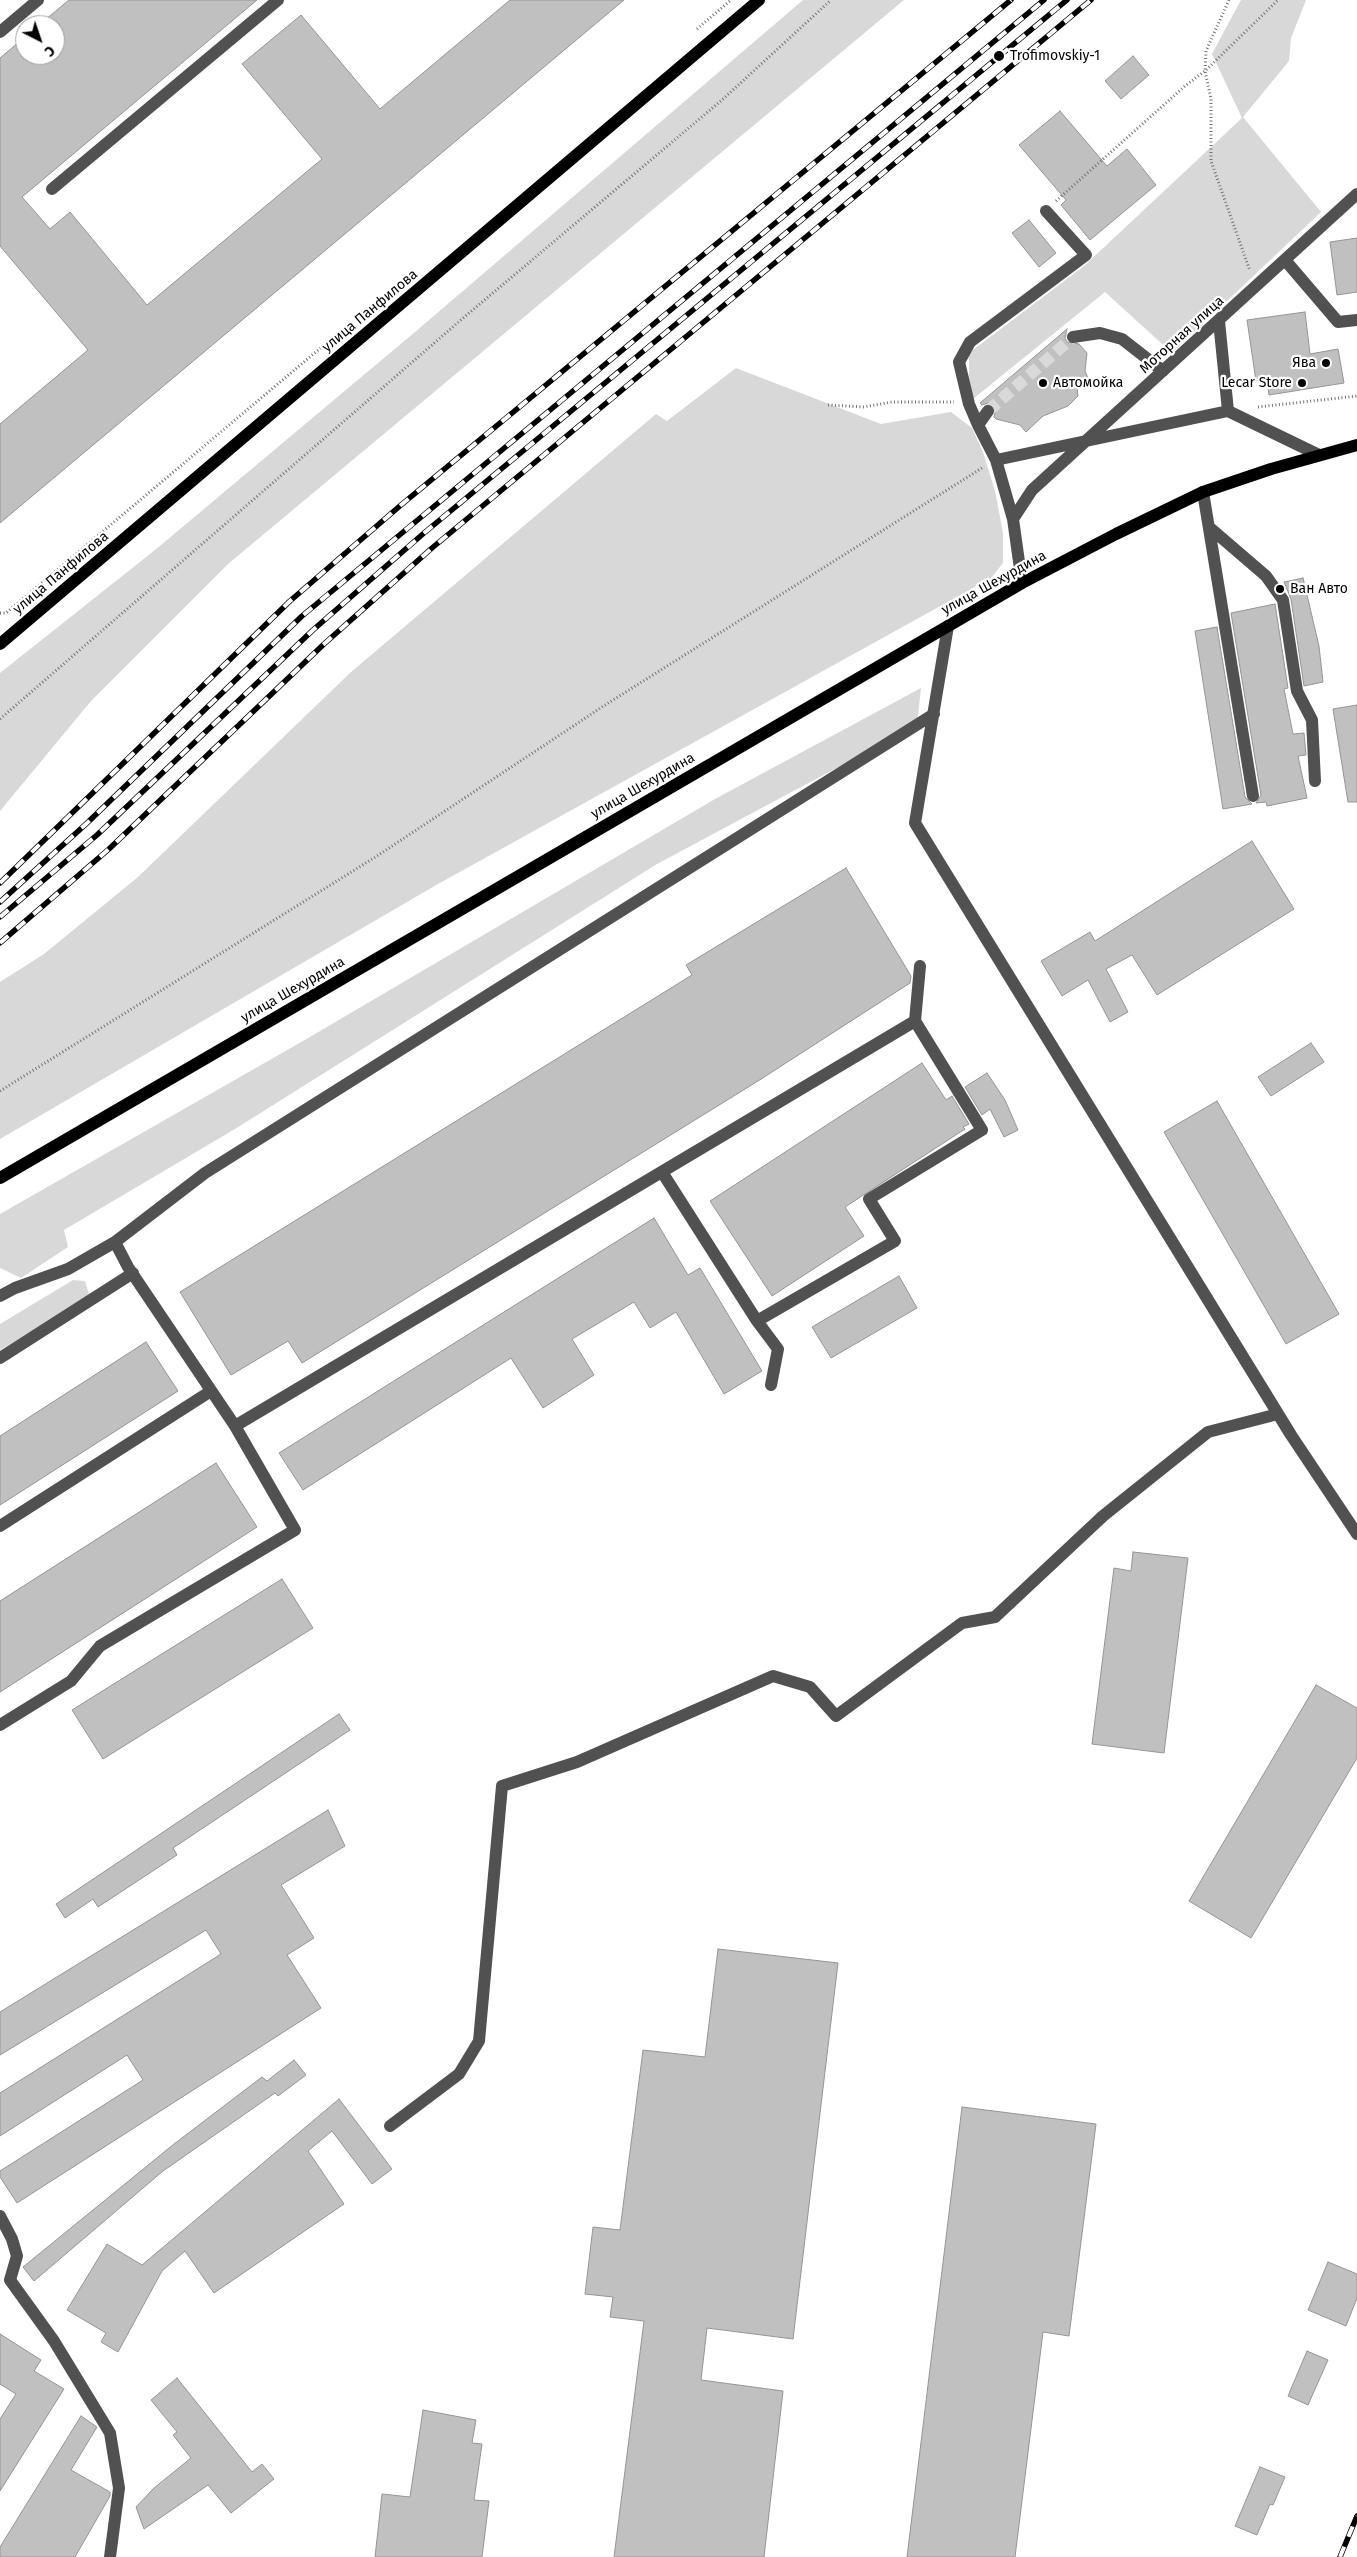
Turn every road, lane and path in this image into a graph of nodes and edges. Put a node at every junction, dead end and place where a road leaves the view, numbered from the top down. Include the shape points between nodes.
1 (38, 0) edge
2 (278, 0) edge
3 (731, 0) edge
4 (759, 0) edge
5 (831, 0) edge
6 (1230, 0) edge
7 (1278, 0) edge
8 (0, 32) edge
9 (693, 32) dead end
10 (1205, 71) junction
11 (52, 190) dead end
12 (1357, 194) edge
13 (1046, 211) joint
14 (1285, 260) junction
15 (1256, 288) junction
16 (1357, 320) edge
17 (353, 321) dead end
18 (1220, 321) junction
19 (1073, 337) tunnel mouth
20 (1163, 371) junction
21 (1357, 396) edge
22 (970, 404) junction
23 (828, 405) dead end
24 (1228, 410) junction
25 (988, 411) tunnel mouth
26 (978, 425) junction
27 (1087, 440) junction
28 (1357, 445) edge
29 (1319, 456) junction
30 (996, 460) junction
31 (1202, 492) junction
32 (1013, 519) junction
33 (1209, 528) junction
34 (1022, 583) junction
35 (0, 613) edge
36 (948, 626) junction
37 (0, 644) edge
38 (934, 714) junction
39 (0, 720) edge
40 (1315, 781) dead end
41 (1252, 796) dead end
42 (920, 966) dead end
43 (915, 1021) junction
44 (0, 1091) edge
45 (662, 1172) junction
46 (0, 1178) edge
47 (115, 1242) junction
48 (133, 1273) junction
49 (0, 1296) edge
50 (757, 1321) junction
51 (0, 1358) edge
52 (771, 1386) dead end
53 (211, 1391) junction
54 (1278, 1414) junction
55 (235, 1426) junction
56 (0, 1526) edge
57 (1357, 1534) edge
58 (0, 1725) edge
59 (390, 2126) dead end
60 (0, 2216) edge
61 (110, 2557) edge

1 - 8 street
2 - 11 street
3 - 9 path
4 - 37 main road, улица Панфилова
5 - 39 path via 722,100 462,319
6 - 10 path via 1206,51
7 - 10 path
10 - 13 path
10 - 15 path via 1211,99 1211,161
12 - 14 street, Моторная улица
13 - 22 street via 1086,255 970,342 959,362
14 - 15 street, Моторная улица
14 - 16 street via 1338,322
15 - 18 street, Моторная улица
17 - 35 path via 6,613
18 - 20 street, Моторная улица
18 - 24 street
19 - 20 street via 1100,333 1122,339
20 - 27 street, Моторная улица
21 - 24 path
22 - 23 path via 892,402 864,407
22 - 26 street
24 - 27 street
24 - 29 street
25 - 26 street
26 - 30 street
27 - 30 street
27 - 32 street, Моторная улица via 1032,490
28 - 29 main road, улица Шехурдина
29 - 31 main road, улица Шехурдина
30 - 32 street
30 - 44 path via 602,707 368,862
31 - 33 street
31 - 34 main road, улица Шехурдина
32 - 34 street
33 - 40 street via 1266,576 1282,600 1297,691 1312,720
33 - 41 street
34 - 36 main road, улица Шехурдина
36 - 38 street
36 - 46 main road, улица Шехурдина
38 - 47 street via 205,1173
38 - 54 street via 915,823
42 - 43 street
43 - 45 street
43 - 50 street via 982,1130 869,1199 895,1241
45 - 50 street
45 - 55 street
47 - 48 street
47 - 49 street via 68,1269
48 - 51 street
48 - 53 street
50 - 52 street via 778,1349
53 - 55 street
53 - 56 street
54 - 57 street
54 - 59 street via 1208,1432 1103,1516 995,1617 962,1624 836,1716 810,1687 773,1676 576,1762 502,1786 479,2040 459,2074
55 - 58 street via 295,1530 100,1646 71,1681
60 - 61 street via 17,2256 10,2280 54,2341 110,2433 119,2488

